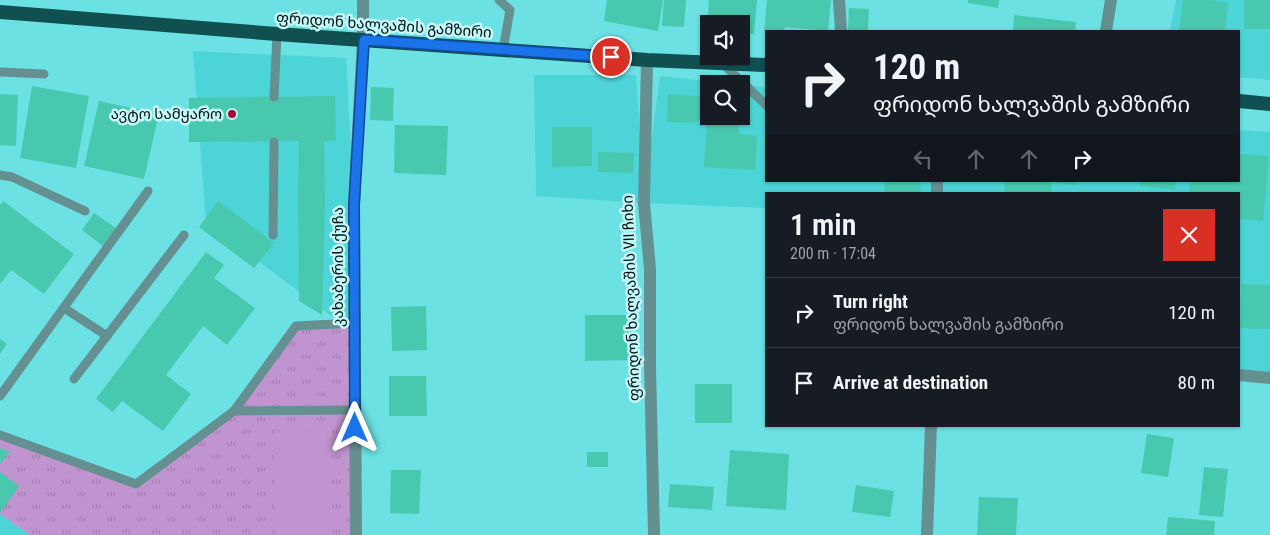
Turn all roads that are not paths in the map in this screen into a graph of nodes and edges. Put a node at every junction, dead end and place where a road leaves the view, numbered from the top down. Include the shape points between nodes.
1 (364, 0) edge
2 (499, 0) edge
3 (840, 0) edge
4 (1110, 0) edge
5 (0, 12) edge
6 (841, 30) edge
7 (1106, 30) edge
8 (277, 34) junction
9 (364, 40) junction
10 (503, 50) junction
11 (647, 60) junction
12 (700, 62) edge
13 (750, 64) edge
14 (723, 65) edge
15 (765, 65) edge
16 (0, 72) edge
17 (44, 74) dead end
18 (274, 97) dead end
19 (1240, 101) edge
20 (765, 104) edge
21 (1270, 104) edge
22 (274, 142) dead end
23 (0, 175) edge
24 (148, 191) dead end
25 (85, 211) dead end
26 (273, 234) dead end
27 (184, 235) dead end
28 (64, 308) junction
29 (354, 323) junction
30 (107, 336) junction
31 (1240, 375) edge
32 (1270, 378) edge
33 (74, 379) dead end
34 (0, 396) edge
35 (355, 410) junction
36 (234, 411) junction
37 (931, 427) edge
38 (0, 435) edge
39 (356, 535) edge
40 (654, 535) edge
41 (927, 535) edge

1 - 9 street, კახაბერის ქუჩა
2 - 10 lane via 510,10
3 - 6 street
4 - 7 street
5 - 8 highway, ფრიდონ ხალვაშის გამზირი
8 - 9 highway, ფრიდონ ხალვაშის გამზირი
8 - 18 lane
9 - 10 highway, ფრიდონ ხალვაშის გამზირი
9 - 29 street, კახაბერის ქუჩა via 354,205
10 - 11 highway, ფრიდონ ხალვაშის გამზირი
11 - 12 highway, ფრიდონ ხალვაშის გამზირი
11 - 40 street, ფრიდონ ხალვაშის VII ჩიხი via 644,203 650,270
13 - 15 highway, ფრიდონ ხალვაშის გამზირი
14 - 20 lane
16 - 17 lane
19 - 21 highway
22 - 26 lane
23 - 25 lane via 12,177
24 - 28 lane
27 - 30 lane
28 - 30 lane
28 - 34 lane
29 - 35 street, კახაბერის ქუჩა
29 - 36 lane via 296,326
30 - 33 lane
31 - 32 street
35 - 36 lane
35 - 39 street, კახაბერის ქუჩა
36 - 38 lane via 136,484
37 - 41 street

